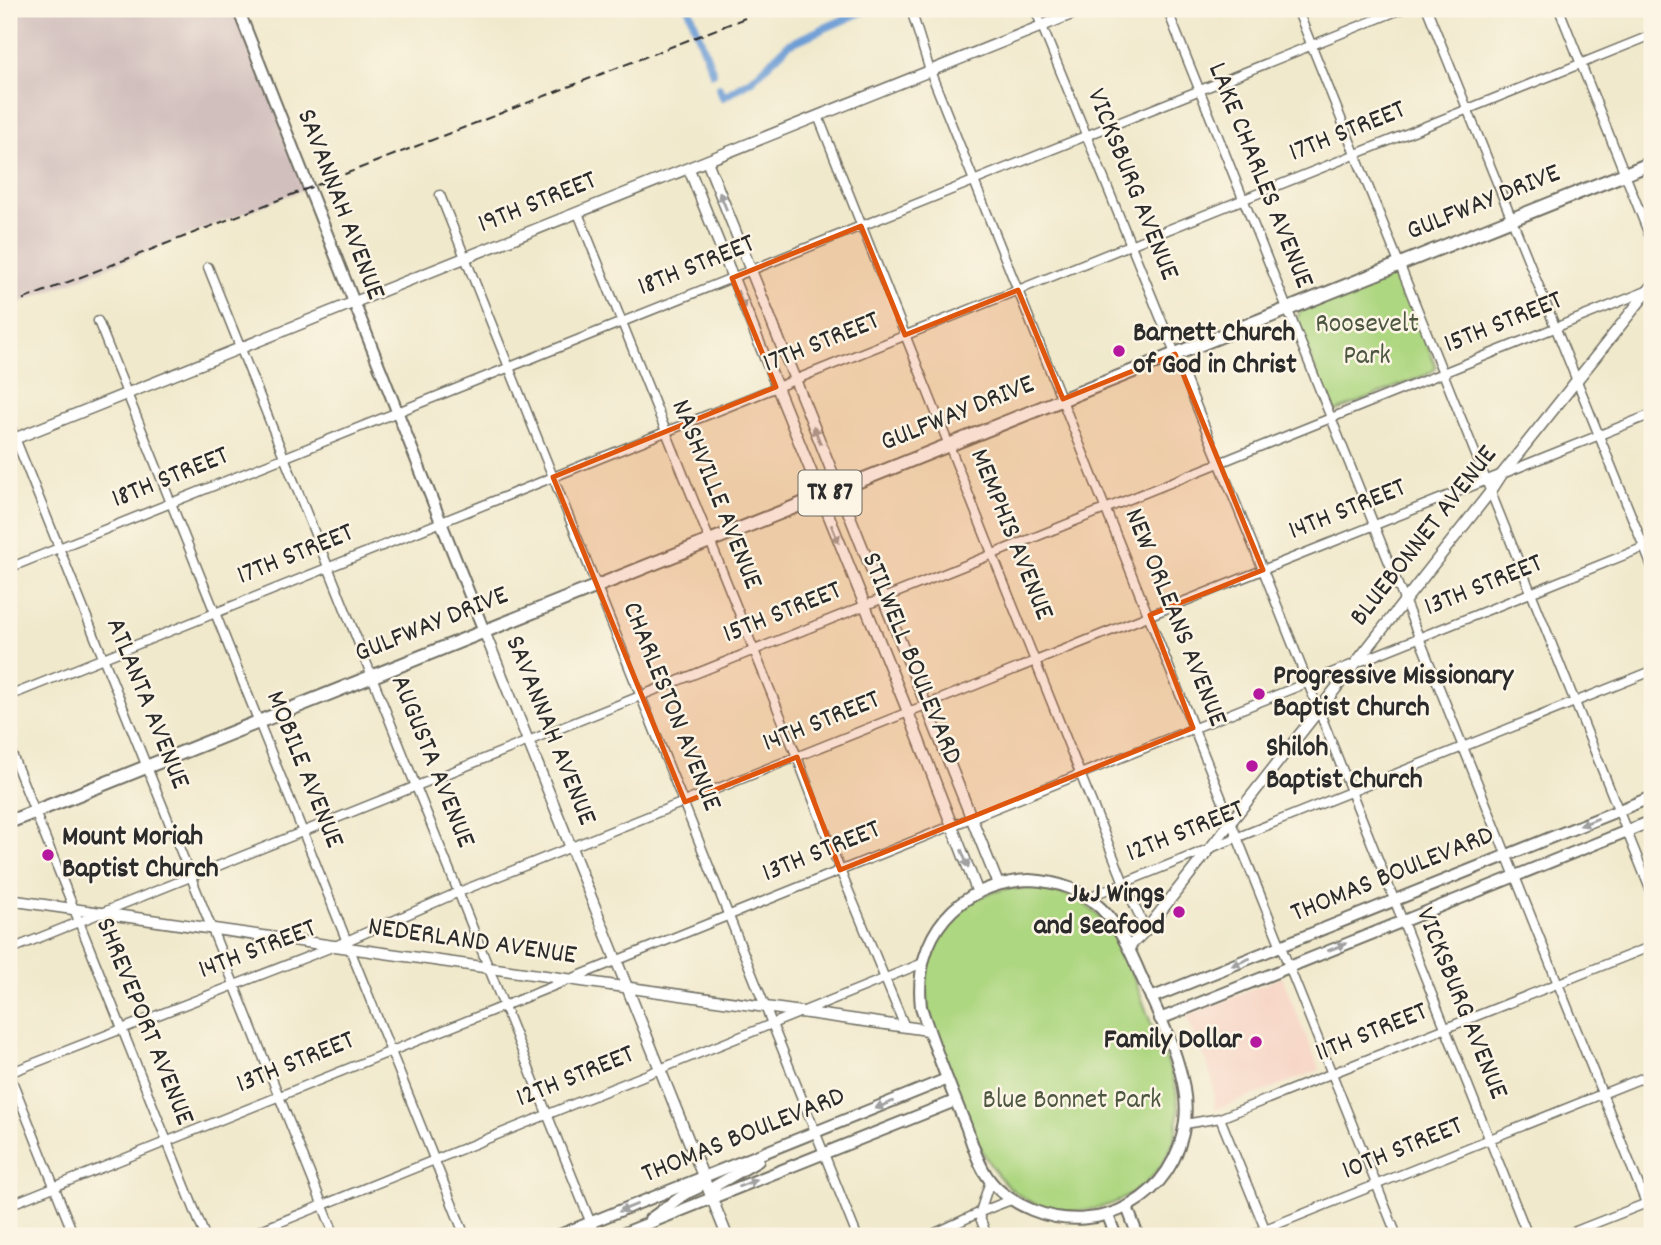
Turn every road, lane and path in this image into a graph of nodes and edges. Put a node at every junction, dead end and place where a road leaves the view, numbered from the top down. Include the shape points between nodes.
1 (238, 9) edge
2 (1035, 9) edge
3 (1084, 9) edge
4 (1167, 9) edge
5 (1297, 9) edge
6 (1402, 9) edge
7 (1427, 9) edge
8 (1559, 9) edge
9 (913, 16) dead end
10 (1042, 26) junction
11 (1652, 35) edge
12 (1312, 45) junction
13 (1581, 64) junction
14 (930, 71) junction
15 (1200, 90) junction
16 (1468, 109) junction
17 (818, 116) junction
18 (1087, 135) junction
19 (1356, 154) junction
20 (707, 162) junction
21 (1652, 163) edge
22 (689, 169) junction
23 (1625, 174) junction
24 (974, 180) junction
25 (440, 195) dead end
26 (1243, 199) junction
27 (578, 213) junction
28 (1512, 219) junction
29 (861, 226) junction
30 (1652, 242) edge
31 (1130, 244) junction
32 (465, 258) junction
33 (1400, 264) junction
34 (208, 267) dead end
35 (751, 270) junction
36 (732, 278) junction
37 (1018, 289) junction
38 (1651, 289) edge
39 (353, 303) junction
40 (1287, 309) junction
41 (98, 321) dead end
42 (622, 322) junction
43 (1556, 327) junction
44 (905, 335) junction
45 (240, 348) junction
46 (1175, 354) junction
47 (509, 367) junction
48 (1443, 373) junction
49 (794, 380) junction
50 (1578, 381) junction
51 (776, 387) junction
52 (128, 394) junction
53 (1063, 399) junction
54 (397, 412) junction
55 (1652, 414) edge
56 (1331, 418) junction
57 (9, 423) edge
58 (666, 432) junction
59 (1600, 435) junction
60 (12, 440) edge
61 (950, 444) junction
62 (284, 457) junction
63 (1219, 463) junction
64 (1502, 474) junction
65 (553, 477) junction
66 (1488, 480) junction
67 (839, 489) junction
68 (1491, 491) junction
69 (820, 497) junction
70 (172, 503) junction
71 (1106, 509) junction
72 (440, 522) junction
73 (1375, 525) junction
74 (709, 541) junction
75 (1648, 545) edge
76 (59, 548) junction
77 (992, 554) junction
78 (328, 567) junction
79 (1652, 567) edge
80 (9, 568) edge
81 (1263, 570) junction
82 (597, 586) junction
83 (1531, 592) junction
84 (882, 598) junction
85 (1405, 601) junction
86 (864, 606) junction
87 (215, 612) junction
88 (1150, 615) junction
89 (484, 631) junction
90 (1419, 637) junction
91 (753, 650) junction
92 (103, 658) junction
93 (1036, 661) junction
94 (1357, 662) junction
95 (1652, 671) edge
96 (372, 677) junction
97 (1306, 682) junction
98 (641, 695) junction
99 (9, 696) edge
100 (1575, 702) junction
101 (926, 705) junction
102 (908, 712) junction
103 (1318, 712) junction
104 (259, 722) junction
105 (1193, 728) junction
106 (528, 741) junction
107 (9, 747) edge
108 (1462, 748) junction
109 (797, 757) junction
110 (146, 767) junction
111 (1081, 773) junction
112 (415, 786) junction
113 (1350, 792) junction
114 (1652, 797) edge
115 (685, 803) junction
116 (1619, 810) junction
117 (34, 812) junction
118 (971, 817) junction
119 (1652, 821) edge
120 (9, 822) edge
121 (1231, 822) junction
122 (952, 825) junction
123 (1627, 831) junction
124 (303, 832) junction
125 (1237, 837) junction
126 (572, 847) junction
127 (1211, 848) junction
128 (1506, 855) junction
129 (840, 870) junction
130 (191, 876) junction
131 (1515, 876) junction
132 (1124, 883) junction
133 (998, 884) junction
134 (459, 892) junction
135 (978, 893) junction
136 (1652, 894) edge
137 (9, 900) edge
138 (1090, 900) junction
139 (1394, 900) junction
140 (74, 909) junction
141 (99, 913) junction
142 (728, 915) junction
143 (1402, 921) junction
144 (78, 922) junction
145 (211, 929) junction
146 (1146, 930) junction
147 (349, 945) junction
148 (335, 946) junction
149 (1281, 946) junction
150 (1652, 946) edge
151 (1129, 947) junction
152 (9, 950) edge
153 (616, 960) junction
154 (923, 962) junction
155 (1289, 967) junction
156 (487, 968) junction
157 (567, 979) junction
158 (884, 979) junction
159 (234, 984) junction
160 (1558, 984) junction
161 (628, 988) junction
162 (1151, 998) junction
163 (503, 1005) junction
164 (765, 1007) junction
165 (799, 1012) junction
166 (1160, 1019) junction
167 (772, 1025) junction
168 (905, 1027) junction
169 (122, 1028) junction
170 (1446, 1029) junction
171 (928, 1030) junction
172 (391, 1051) junction
173 (660, 1069) junction
174 (9, 1073) edge
175 (1332, 1074) junction
176 (1652, 1074) edge
177 (947, 1079) junction
178 (1602, 1094) junction
179 (278, 1096) junction
180 (955, 1101) junction
181 (547, 1114) junction
182 (1220, 1118) junction
183 (1185, 1124) junction
184 (816, 1133) junction
185 (1490, 1139) junction
186 (166, 1140) junction
187 (771, 1150) junction
188 (824, 1153) junction
189 (435, 1160) junction
190 (703, 1177) junction
191 (990, 1181) junction
192 (1376, 1185) junction
193 (53, 1187) junction
194 (712, 1198) junction
195 (1013, 1200) junction
196 (1649, 1202) edge
197 (9, 1205) edge
198 (322, 1206) junction
199 (1127, 1207) junction
200 (979, 1215) junction
201 (1108, 1216) junction
202 (1652, 1218) edge
203 (591, 1223) junction
204 (643, 1226) junction
205 (1266, 1233) edge
206 (74, 1236) edge
207 (205, 1236) edge
208 (246, 1236) edge
209 (335, 1236) edge
210 (465, 1236) edge
211 (557, 1236) edge
212 (596, 1236) edge
213 (617, 1236) edge
214 (727, 1236) edge
215 (857, 1236) edge
216 (928, 1236) edge
217 (988, 1236) edge
218 (1116, 1236) edge
219 (1138, 1236) edge
220 (1248, 1236) edge
221 (1397, 1236) edge
222 (1528, 1236) edge
223 (1563, 1236) edge

1 - 39 main road, SAVANNAH AVENUE
2 - 10 street, VICKSBURG AVENUE
3 - 10 street, 19TH STREET
4 - 15 street, LAKE CHARLES AVENUE
5 - 12 street
6 - 12 street, 18TH STREET
7 - 16 street
8 - 13 street
9 - 14 street, NEW ORLEANS AVENUE
10 - 14 street, 19TH STREET
10 - 18 street, VICKSBURG AVENUE
11 - 13 street, 17TH STREET
12 - 15 street, 18TH STREET
12 - 19 street
13 - 16 street, 17TH STREET
13 - 23 street
14 - 17 street, 19TH STREET
14 - 24 street, NEW ORLEANS AVENUE
15 - 18 street, 18TH STREET
15 - 26 street, LAKE CHARLES AVENUE
16 - 19 street, 17TH STREET
16 - 28 street
17 - 20 street, 19TH STREET
17 - 29 street, MEMPHIS AVENUE
18 - 24 street, 18TH STREET
18 - 31 street, VICKSBURG AVENUE
19 - 26 street, 17TH STREET
19 - 33 street
20 - 22 street, 19TH STREET
35 -> 20 street, STILWELL BOULEVARD
21 - 23 main road, GULFWAY DRIVE / TX 87
22 - 27 street, 19TH STREET
22 - 36 street, STILWELL BOULEVARD
23 - 28 main road, GULFWAY DRIVE / TX 87
23 - 30 street
24 - 29 street, 18TH STREET
24 - 37 street, NEW ORLEANS AVENUE
25 - 32 street, CHARLESTON AVENUE
26 - 31 street, 17TH STREET
26 - 40 street, LAKE CHARLES AVENUE
27 - 32 street, 19TH STREET
27 - 42 street, NASHVILLE AVENUE
28 - 33 main road, GULFWAY DRIVE / TX 87
28 - 43 street
29 - 35 street, 18TH STREET
29 - 44 street, MEMPHIS AVENUE
31 - 37 street, 17TH STREET
31 - 46 street, VICKSBURG AVENUE
32 - 39 street, 19TH STREET
32 - 47 street, CHARLESTON AVENUE
33 - 40 main road, GULFWAY DRIVE / TX 87
33 - 48 street
34 - 45 street, AUGUSTA AVENUE
35 - 36 street, 18TH STREET
35 - 49 street, STILWELL BOULEVARD
36 - 42 street, 18TH STREET
36 -> 51 street, STILWELL BOULEVARD
37 - 44 street, 17TH STREET
37 - 53 street, NEW ORLEANS AVENUE
38 - 43 street, 15TH STREET
38 - 50 street, BLUEBONNET AVENUE
39 - 45 street, 19TH STREET
39 - 54 main road, SAVANNAH AVENUE
40 - 46 main road, GULFWAY DRIVE / TX 87
40 - 56 street, LAKE CHARLES AVENUE
41 - 52 street, MOBILE AVENUE
42 - 47 street, 18TH STREET
42 - 58 street, NASHVILLE AVENUE
43 - 48 street, 15TH STREET
43 - 50 street
44 - 49 street, 17TH STREET
44 - 61 street, MEMPHIS AVENUE
45 - 52 street, 19TH STREET
45 - 62 street, AUGUSTA AVENUE
46 - 53 main road, GULFWAY DRIVE / TX 87
46 - 63 street, VICKSBURG AVENUE
47 - 54 street, 18TH STREET
47 - 65 street, CHARLESTON AVENUE
48 - 56 street, 15TH STREET
48 - 66 street
49 - 51 street, 17TH STREET
67 -> 49 street, STILWELL BOULEVARD
50 - 59 street
50 - 64 street, BLUEBONNET AVENUE
51 - 58 street, 17TH STREET
51 - 69 street, STILWELL BOULEVARD
52 - 60 street, 19TH STREET
52 - 70 street, MOBILE AVENUE
53 - 61 main road, GULFWAY DRIVE / TX 87
53 - 71 street, NEW ORLEANS AVENUE
54 - 62 street, 18TH STREET
54 - 72 main road, SAVANNAH AVENUE
55 - 59 street, 14TH STREET
56 - 63 street, 15TH STREET
56 - 73 street, LAKE CHARLES AVENUE
57 - 60 street, ATLANTA AVENUE
58 - 65 street, 17TH STREET
58 - 74 street, NASHVILLE AVENUE
59 - 64 street, 14TH STREET
59 - 75 street
60 - 76 street, ATLANTA AVENUE
61 - 67 main road, GULFWAY DRIVE / TX 87
61 - 77 street, MEMPHIS AVENUE
62 - 70 street, 18TH STREET
62 - 78 street, AUGUSTA AVENUE
63 - 71 street, 15TH STREET
63 - 81 street, VICKSBURG AVENUE
64 - 66 street, 14TH STREET
64 - 68 street, BLUEBONNET AVENUE
65 - 72 street, 17TH STREET
65 - 82 street, CHARLESTON AVENUE
66 - 68 street
66 - 73 street, 14TH STREET
67 - 69 main road, GULFWAY DRIVE / TX 87
67 - 84 street, STILWELL BOULEVARD
68 - 83 street
68 - 85 street, BLUEBONNET AVENUE
69 - 74 main road, GULFWAY DRIVE / TX 87
69 -> 86 street, STILWELL BOULEVARD
70 - 76 street, 18TH STREET
70 - 87 street, MOBILE AVENUE
71 - 77 street, 15TH STREET
71 - 88 street, NEW ORLEANS AVENUE
72 - 78 street, 17TH STREET
72 - 89 main road, SAVANNAH AVENUE
73 - 81 street, 14TH STREET
73 - 85 street, LAKE CHARLES AVENUE
74 - 82 main road, GULFWAY DRIVE / TX 87
74 - 91 street, NASHVILLE AVENUE
75 - 79 street
75 - 83 street, 13TH STREET
76 - 80 street, 18TH STREET
76 - 92 street, ATLANTA AVENUE
77 - 84 street, 15TH STREET
77 - 93 street, MEMPHIS AVENUE
78 - 87 street, 17TH STREET
78 - 96 street, AUGUSTA AVENUE
81 - 88 street, 14TH STREET
81 - 97 street, VICKSBURG AVENUE
82 - 89 main road, GULFWAY DRIVE / TX 87
82 - 98 street, CHARLESTON AVENUE
83 - 90 street, 13TH STREET
83 - 100 street
84 - 86 street, 15TH STREET
84 - 101 street, STILWELL BOULEVARD
85 - 90 street, LAKE CHARLES AVENUE
85 - 94 street, BLUEBONNET AVENUE
86 - 91 street, 15TH STREET
86 - 102 street, STILWELL BOULEVARD
87 - 92 street, 17TH STREET
87 - 104 street, MOBILE AVENUE
88 - 93 street, 14TH STREET
88 - 105 street, NEW ORLEANS AVENUE
89 - 96 main road, GULFWAY DRIVE / TX 87
89 - 106 street, SAVANNAH AVENUE
90 - 94 street, 13TH STREET
90 - 108 street, LAKE CHARLES AVENUE
91 - 98 street, 15TH STREET
91 - 109 street, NASHVILLE AVENUE
92 - 99 street, 17TH STREET
92 - 110 street, ATLANTA AVENUE
93 - 101 street, 14TH STREET
93 - 111 street, MEMPHIS AVENUE
94 - 97 street, 13TH STREET
94 - 103 street, BLUEBONNET AVENUE
95 - 100 street, 12TH STREET
96 - 104 main road, GULFWAY DRIVE / TX 87
96 - 112 street, AUGUSTA AVENUE
97 - 103 street, VICKSBURG AVENUE
97 - 105 street, 13TH STREET
98 - 106 street, 15TH STREET
98 - 115 street, CHARLESTON AVENUE
100 - 108 street, 12TH STREET
100 - 116 street
101 - 102 street, 14TH STREET
101 - 118 street, STILWELL BOULEVARD
102 - 109 street, 14TH STREET
102 - 122 street, STILWELL BOULEVARD
103 - 113 street, VICKSBURG AVENUE
103 - 121 street, BLUEBONNET AVENUE
104 - 110 main road, GULFWAY DRIVE / TX 87
104 - 124 street, MOBILE AVENUE
105 - 111 street, 13TH STREET
105 - 121 street, NEW ORLEANS AVENUE
106 - 112 street, 15TH STREET
106 - 126 street, SAVANNAH AVENUE
107 - 117 street, SHREVEPORT AVENUE
108 - 113 street, 12TH STREET
108 - 128 street, LAKE CHARLES AVENUE
109 - 115 street, 14TH STREET
109 - 129 street, NASHVILLE AVENUE
110 - 117 main road, GULFWAY DRIVE / TX 87
110 - 130 street, ATLANTA AVENUE
111 - 118 street, 13TH STREET
111 - 132 street, MEMPHIS AVENUE
112 - 124 street, 15TH STREET
112 - 134 street, AUGUSTA AVENUE
113 - 125 street, 12TH STREET
113 - 139 street, VICKSBURG AVENUE
114 - 116 main road, THOMAS BOULEVARD
115 - 126 street, 14TH STREET
115 - 142 street, CHARLESTON AVENUE
116 - 123 street
116 -> 128 main road, THOMAS BOULEVARD
117 - 120 main road, GULFWAY DRIVE / TX 87
117 - 140 street, SHREVEPORT AVENUE
118 - 122 street, 13TH STREET
118 - 133 street, STILWELL BOULEVARD
119 - 123 main road, THOMAS BOULEVARD
121 - 125 street, NEW ORLEANS AVENUE
121 - 127 street, BLUEBONNET AVENUE
122 - 129 street, 13TH STREET
122 -> 135 street, STILWELL BOULEVARD
123 - 131 main road, THOMAS BOULEVARD
123 - 136 street
124 - 130 street, 15TH STREET
124 - 147 street, MOBILE AVENUE
125 - 127 street, 12TH STREET
125 - 149 street, NEW ORLEANS AVENUE
126 - 134 street, 14TH STREET
126 - 153 street, SAVANNAH AVENUE
127 - 132 street, 12TH STREET
127 - 146 street, BLUEBONNET AVENUE
128 - 131 street, LAKE CHARLES AVENUE
128 - 139 main road, THOMAS BOULEVARD
129 - 142 street, 13TH STREET
129 - 158 street, NASHVILLE AVENUE
130 - 141 street, 15TH STREET
130 - 145 street, ATLANTA AVENUE
131 - 143 main road, THOMAS BOULEVARD
131 - 160 street, LAKE CHARLES AVENUE
132 - 138 street, 12TH STREET
132 - 146 street, MEMPHIS AVENUE
133 - 135 main road
133 - 138 main road via 1042,880 1066,886
134 - 147 street, 14TH STREET
134 - 156 street, AUGUSTA AVENUE
135 - 154 main road via 944,919
137 - 140 street, NEDERLAND AVENUE
138 - 151 main road via 1108,914
139 - 143 street, VICKSBURG AVENUE
139 - 149 main road, THOMAS BOULEVARD
140 - 141 street, NEDERLAND AVENUE
140 - 144 street, SHREVEPORT AVENUE
141 - 144 street, 15TH STREET
141 - 145 street, NEDERLAND AVENUE
142 - 153 street, 13TH STREET
142 - 164 street, CHARLESTON AVENUE
155 -> 143 main road, THOMAS BOULEVARD
143 - 170 street, VICKSBURG AVENUE
144 - 152 street, 15TH STREET
144 - 169 street, SHREVEPORT AVENUE
145 - 148 street, NEDERLAND AVENUE
145 - 159 street, ATLANTA AVENUE
146 - 151 street, BLUEBONNET AVENUE
147 - 148 street, NEDERLAND AVENUE
147 - 156 street, NEDERLAND AVENUE
147 - 172 street, MOBILE AVENUE
148 - 159 street, 14TH STREET
149 - 155 street, NEW ORLEANS AVENUE
149 -> 162 main road, THOMAS BOULEVARD
150 - 160 street, 11TH STREET
151 - 162 main road
153 - 157 street, 13TH STREET
153 - 161 street, SAVANNAH AVENUE
154 - 158 street, 12TH STREET
154 - 171 main road via 919,991
155 - 166 main road, THOMAS BOULEVARD
155 - 175 street, NEW ORLEANS AVENUE
156 - 157 street, NEDERLAND AVENUE
156 - 163 street, AUGUSTA AVENUE
157 - 161 street, NEDERLAND AVENUE
157 - 163 street, 13TH STREET
158 - 165 street, 12TH STREET
158 - 168 street, NASHVILLE AVENUE
159 - 169 street, 14TH STREET
159 - 179 street, ATLANTA AVENUE
160 - 170 street, 11TH STREET
160 - 178 street, LAKE CHARLES AVENUE
161 - 164 street, NEDERLAND AVENUE
161 - 173 street, SAVANNAH AVENUE
162 - 166 main road
163 - 172 street, 13TH STREET
163 - 181 street, AUGUSTA AVENUE
164 - 165 street, NEDERLAND AVENUE
164 - 167 street, CHARLESTON AVENUE
165 - 167 street, 12TH STREET
165 - 168 street, NEDERLAND AVENUE
166 - 183 main road via 1183,1084
167 - 173 street, 12TH STREET
167 - 184 street, CHARLESTON AVENUE
168 - 171 street, NEDERLAND AVENUE
169 - 174 street, 14TH STREET
169 - 186 street, SHREVEPORT AVENUE
170 - 175 street, 11TH STREET
170 - 185 street, VICKSBURG AVENUE
171 - 177 main road
172 - 179 street, 13TH STREET
172 - 189 street, MOBILE AVENUE
173 - 181 street, 12TH STREET
173 - 190 street, SAVANNAH AVENUE
174 - 193 street
175 - 182 street, 11TH STREET
175 - 192 street, NEW ORLEANS AVENUE
176 - 178 street, 10TH STREET
177 - 180 main road
177 -> 184 main road, THOMAS BOULEVARD
178 - 185 street, 10TH STREET
178 - 196 street, LAKE CHARLES AVENUE
179 - 186 street, 13TH STREET
179 - 198 street, ATLANTA AVENUE
180 - 188 main road, THOMAS BOULEVARD
180 - 191 main road
181 - 189 street, 12TH STREET
181 - 203 street, AUGUSTA AVENUE
182 - 183 street, 11TH STREET
182 - 205 street
183 - 199 main road via 1164,1175
184 - 187 main road, THOMAS BOULEVARD
184 - 188 street, CHARLESTON AVENUE
185 - 192 street, 10TH STREET
185 - 222 street, VICKSBURG AVENUE
186 - 193 street, 13TH STREET
186 - 207 street, SHREVEPORT AVENUE
187 - 190 main road, THOMAS BOULEVARD
187 - 194 main road via 715,1186
194 -> 188 main road, THOMAS BOULEVARD
188 - 215 street, CHARLESTON AVENUE
189 - 198 street, 12TH STREET
189 - 210 street, MOBILE AVENUE
190 - 194 street, SAVANNAH AVENUE
190 -> 203 main road, THOMAS BOULEVARD
190 - 204 main road via 698,1188
191 - 195 main road
191 - 200 street
192 - 205 street, 10TH STREET
192 - 221 street, NEW ORLEANS AVENUE
193 - 197 street, 13TH STREET
193 - 206 street
194 - 204 main road, THOMAS BOULEVARD
194 - 214 street, SAVANNAH AVENUE
195 - 200 street
195 - 201 main road via 1062,1219
196 - 202 street, LAKE CHARLES AVENUE
196 - 223 street
198 - 208 street, 12TH STREET
198 - 209 street, ATLANTA AVENUE
199 - 201 main road
199 - 219 main road
200 - 216 street
200 - 217 street
201 - 218 main road
203 - 211 main road, THOMAS BOULEVARD
203 - 212 street, AUGUSTA AVENUE
204 - 213 main road, THOMAS BOULEVARD
205 - 220 street, 10TH STREET

